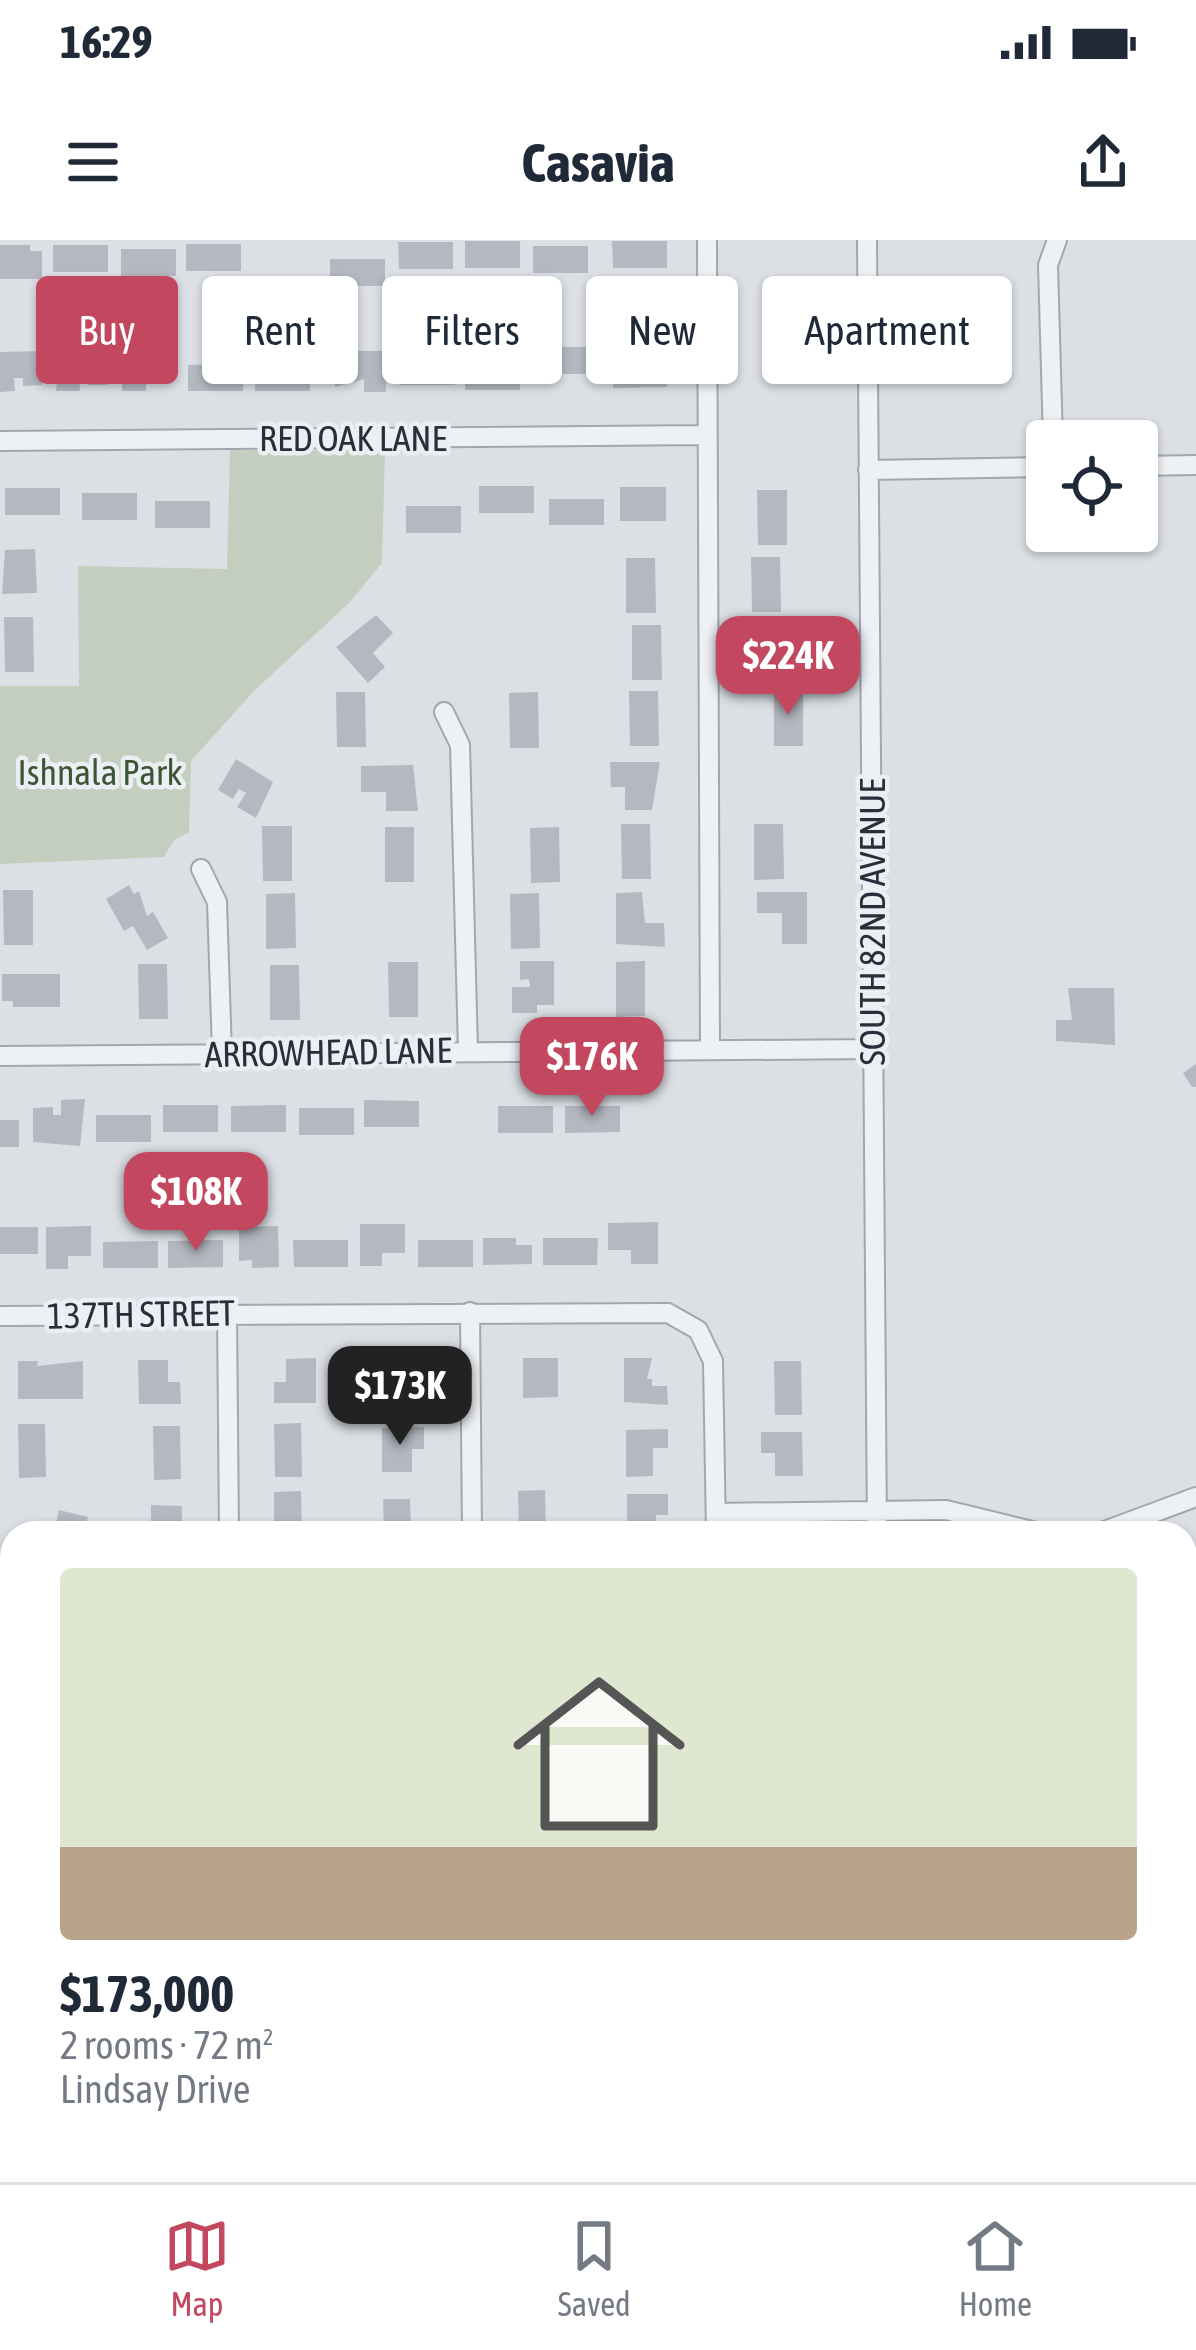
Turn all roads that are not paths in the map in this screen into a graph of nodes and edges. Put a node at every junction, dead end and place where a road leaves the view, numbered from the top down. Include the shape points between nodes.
1 (707, 240) edge
2 (867, 240) edge
3 (1057, 240) edge
4 (1052, 420) edge
5 (705, 435) junction
6 (0, 441) edge
7 (1196, 465) edge
8 (1158, 466) edge
9 (1026, 467) edge
10 (868, 470) junction
11 (444, 712) dead end
12 (201, 869) dead end
13 (873, 1049) junction
14 (710, 1050) junction
15 (468, 1051) junction
16 (222, 1053) junction
17 (0, 1056) edge
18 (470, 1312) junction
19 (227, 1313) junction
20 (0, 1316) edge
21 (1196, 1497) edge
22 (229, 1521) edge
23 (472, 1521) edge
24 (716, 1521) edge
25 (877, 1521) edge
26 (888, 1521) edge
27 (991, 1521) edge
28 (1132, 1521) edge

1 - 5 street
2 - 10 street, SOUTH 82ND AVENUE
3 - 4 street via 1048,265
5 - 6 street, RED OAK LANE
5 - 14 street
7 - 8 street
9 - 10 street
10 - 13 street, SOUTH 82ND AVENUE
11 - 15 street via 460,745
12 - 16 street via 218,902
13 - 14 street, ARROWHEAD LANE
13 - 25 street, SOUTH 82ND AVENUE
14 - 15 street, ARROWHEAD LANE
15 - 16 street, ARROWHEAD LANE
16 - 17 street, ARROWHEAD LANE
18 - 19 street, 137TH STREET
18 - 23 street
18 - 24 street, 137TH STREET via 648,1310 682,1318 705,1339 714,1377
19 - 20 street, 137TH STREET
19 - 22 street
21 - 28 street
26 - 27 street via 946,1510

